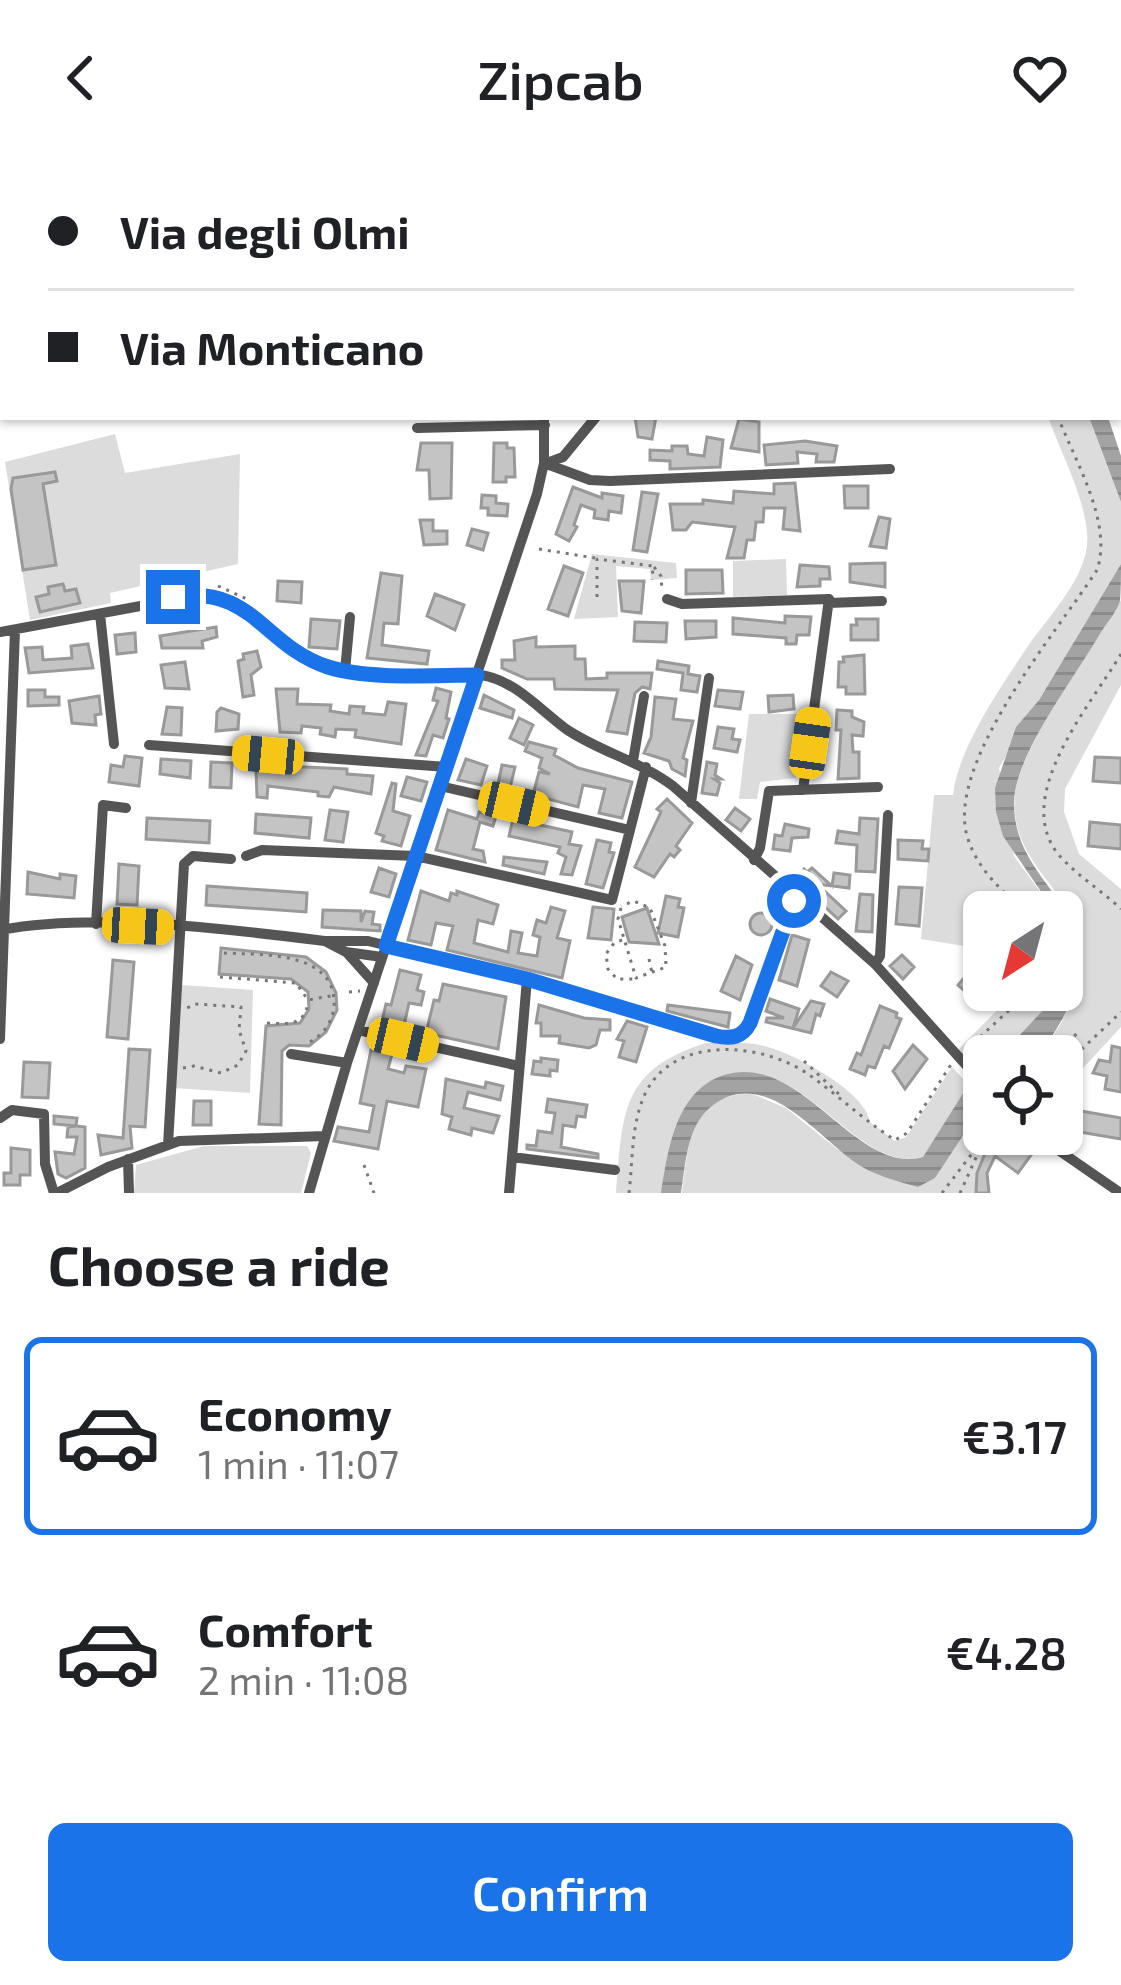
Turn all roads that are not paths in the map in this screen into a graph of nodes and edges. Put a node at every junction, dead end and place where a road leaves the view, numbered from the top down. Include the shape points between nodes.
1 (594, 420) edge
2 (544, 421) edge
3 (417, 428) dead end
4 (544, 463) junction
5 (890, 469) dead end
6 (667, 599) road end
7 (882, 601) dead end
8 (829, 603) junction
9 (100, 614) junction
10 (350, 617) dead end
11 (15, 630) junction
12 (0, 632) edge
13 (345, 671) junction
14 (477, 675) junction
15 (709, 678) dead end
16 (644, 696) dead end
17 (114, 744) dead end
18 (149, 746) dead end
19 (633, 761) junction
20 (446, 766) junction
21 (646, 767) junction
22 (440, 786) junction
23 (878, 787) dead end
24 (803, 790) junction
25 (691, 802) junction
26 (126, 808) dead end
27 (888, 815) dead end
28 (630, 830) junction
29 (246, 856) dead end
30 (416, 856) junction
31 (231, 859) dead end
32 (754, 860) junction
33 (795, 896) junction
34 (96, 924) junction
35 (180, 928) junction
36 (3, 930) edge
37 (326, 941) junction
38 (346, 952) junction
39 (384, 952) junction
40 (2, 955) edge
41 (875, 964) junction
42 (527, 979) junction
43 (368, 987) junction
44 (358, 1030) junction
45 (0, 1039) edge
46 (295, 1050) road end
47 (347, 1063) junction
48 (963, 1064) edge
49 (519, 1066) junction
50 (0, 1118) edge
51 (324, 1136) junction
52 (168, 1145) junction
53 (1066, 1155) edge
54 (512, 1157) junction
55 (128, 1159) junction
56 (614, 1169) dead end
57 (85, 1187) edge
58 (1119, 1191) edge
59 (55, 1193) edge
60 (129, 1193) edge
61 (309, 1193) edge
62 (509, 1193) edge

1 - 4 street via 563,457
2 - 3 street
2 - 4 street
4 - 5 street via 610,481
4 - 14 street
6 - 8 street
7 - 8 street
8 - 24 street
9 - 11 street
9 - 13 street via 218,596 308,658
9 - 17 street
10 - 13 street
11 - 12 street
11 - 36 street
13 - 14 street
14 - 19 street via 508,685 572,734
14 - 20 street
15 - 25 street
16 - 19 street
18 - 20 street
19 - 21 street
20 - 22 street
21 - 25 street
21 - 28 street
22 - 28 street
22 - 30 street
23 - 24 street
24 - 32 street via 769,791
25 - 32 street
26 - 34 street via 103,805
27 - 41 street
28 - 30 street via 617,903
29 - 30 street
30 - 39 street
31 - 35 street via 188,859
32 - 33 street
33 - 41 street
33 - 42 street via 747,1029 734,1037
34 - 35 street
34 - 36 street
35 - 37 street
35 - 52 street
36 - 40 street
37 - 38 street
37 - 39 street
38 - 39 street
38 - 43 street
39 - 42 street
39 - 43 street
40 - 45 street
41 - 48 street
42 - 49 street
43 - 44 street
44 - 47 street
44 - 49 street
46 - 47 street
47 - 51 street
49 - 54 street
50 - 59 street via 12,1110 44,1114
51 - 52 street
51 - 61 street
52 - 55 street
53 - 58 street
54 - 56 street
54 - 62 street
55 - 57 street
55 - 60 street
57 - 59 street

